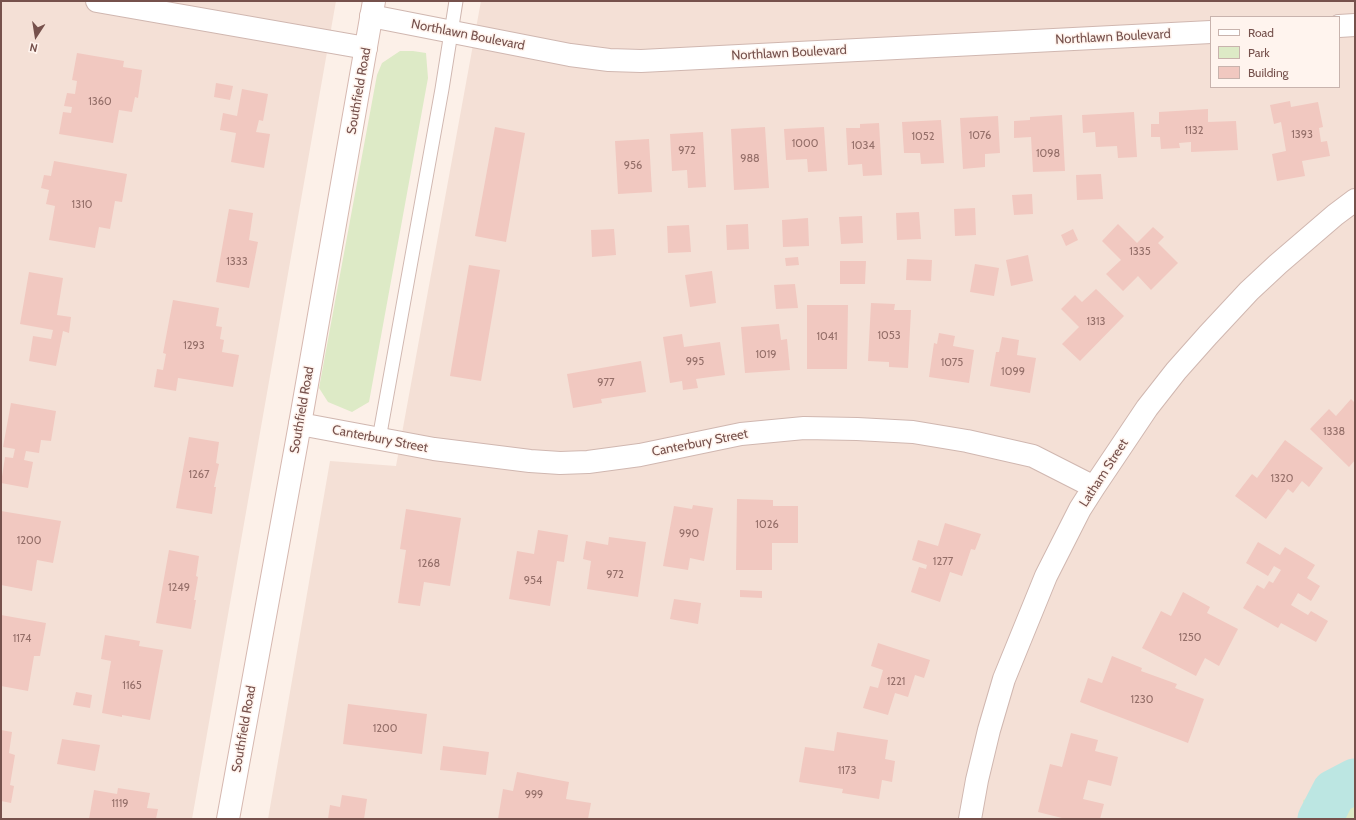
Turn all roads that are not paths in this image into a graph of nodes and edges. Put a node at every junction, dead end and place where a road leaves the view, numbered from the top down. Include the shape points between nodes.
1 (97, 1) edge
2 (456, 1) edge
3 (373, 8) edge
4 (1355, 25) edge
5 (1340, 26) edge
6 (451, 32) junction
7 (1210, 32) edge
8 (366, 48) junction
9 (1355, 200) edge
10 (300, 424) junction
11 (379, 439) junction
12 (1094, 487) junction
13 (228, 819) edge
14 (970, 819) edge

1 - 8 street
2 - 6 lane
3 - 6 street, Northlawn Boulevard
3 - 8 street, Southfield Road
4 - 5 street
6 - 7 street, Northlawn Boulevard via 570,55 641,61
6 - 11 lane
8 - 10 street, Southfield Road
9 - 12 street, Latham Street via 1278,264 1208,335 1148,408
10 - 11 street, Canterbury Street
10 - 13 street, Southfield Road
11 - 12 street, Canterbury Street via 434,449 560,463 640,455 741,434 804,428 913,432 1033,456
12 - 14 street, Latham Street via 1046,576 1004,679 989,730

